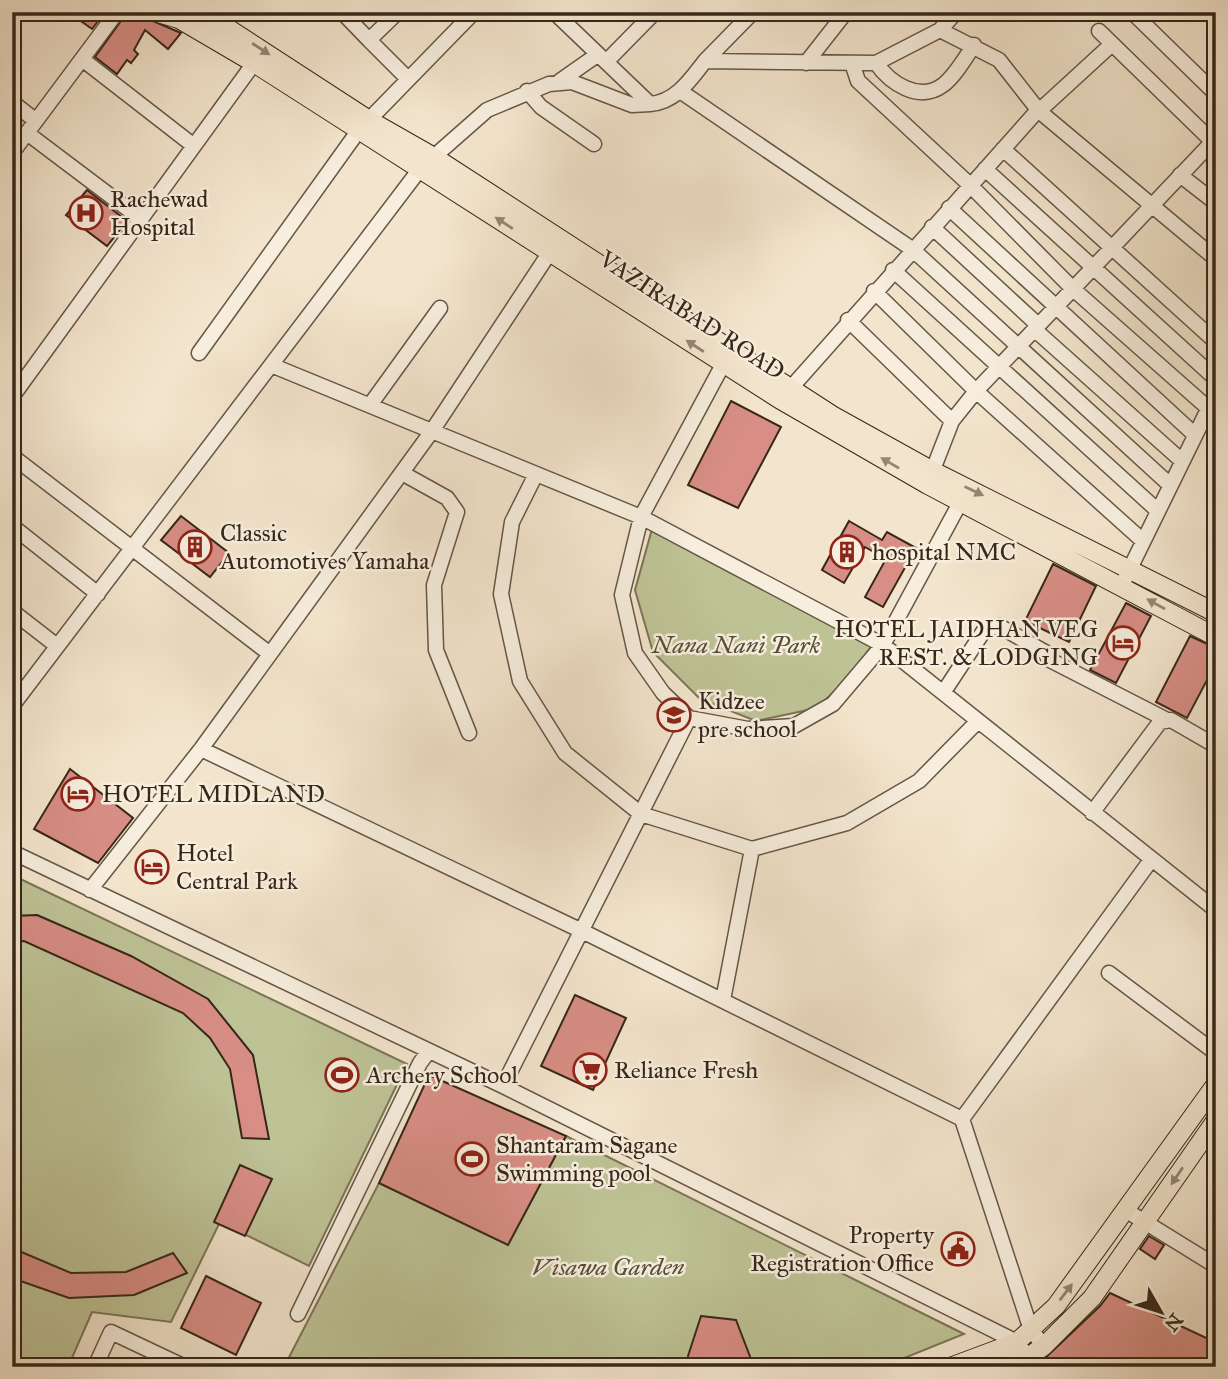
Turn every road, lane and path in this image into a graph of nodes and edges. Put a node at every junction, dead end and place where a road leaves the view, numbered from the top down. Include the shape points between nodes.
1 (117, 12) edge
2 (203, 12) edge
3 (342, 12) edge
4 (398, 12) edge
5 (474, 12) edge
6 (554, 12) edge
7 (655, 12) edge
8 (753, 12) edge
9 (846, 12) edge
10 (956, 12) edge
11 (1132, 12) edge
12 (167, 14) edge
13 (940, 30) junction
14 (1099, 32) dead end
15 (369, 40) junction
16 (1112, 44) junction
17 (974, 45) junction
18 (82, 59) junction
19 (601, 59) junction
20 (705, 61) junction
21 (254, 63) junction
22 (806, 63) junction
23 (852, 63) junction
24 (876, 63) junction
25 (408, 79) junction
26 (560, 81) junction
27 (527, 91) junction
28 (680, 91) junction
29 (1216, 94) edge
30 (12, 102) edge
31 (650, 104) junction
32 (1038, 111) junction
33 (36, 121) junction
34 (364, 125) junction
35 (27, 133) junction
36 (1215, 142) edge
37 (594, 144) dead end
38 (194, 146) junction
39 (1003, 149) junction
40 (12, 153) edge
41 (434, 157) junction
42 (420, 169) junction
43 (985, 169) junction
44 (1180, 175) junction
45 (970, 185) junction
46 (1216, 203) edge
47 (1150, 204) junction
48 (949, 208) junction
49 (141, 219) junction
50 (932, 227) junction
51 (1111, 247) junction
52 (912, 249) junction
53 (550, 252) junction
54 (1216, 259) edge
55 (1092, 267) junction
56 (893, 270) junction
57 (1072, 288) junction
58 (874, 292) junction
59 (440, 308) dead end
60 (1055, 308) junction
61 (848, 320) junction
62 (1036, 327) junction
63 (1216, 342) edge
64 (1019, 344) junction
65 (199, 353) dead end
66 (727, 357) junction
67 (271, 365) junction
68 (999, 368) junction
69 (1216, 379) edge
70 (789, 390) junction
71 (976, 391) junction
72 (1216, 393) edge
73 (12, 397) edge
74 (370, 405) junction
75 (1208, 408) junction
76 (952, 421) junction
77 (432, 431) junction
78 (1195, 435) junction
79 (12, 456) edge
80 (1182, 461) junction
81 (402, 473) junction
82 (536, 474) junction
83 (930, 478) junction
84 (1170, 485) junction
85 (961, 501) junction
86 (1158, 510) junction
87 (641, 517) junction
88 (12, 526) edge
89 (1143, 541) junction
90 (134, 546) junction
91 (1130, 568) junction
92 (1122, 585) junction
93 (98, 593) junction
94 (12, 611) edge
95 (1216, 613) edge
96 (1216, 637) edge
97 (883, 645) junction
98 (57, 646) junction
99 (270, 654) junction
100 (943, 693) junction
101 (12, 706) edge
102 (689, 718) junction
103 (1164, 719) junction
104 (978, 721) junction
105 (469, 733) dead end
106 (1216, 746) edge
107 (201, 749) junction
108 (1092, 813) junction
109 (641, 814) junction
110 (752, 849) junction
111 (12, 852) edge
112 (1151, 860) junction
113 (90, 890) junction
114 (1216, 910) edge
115 (582, 930) junction
116 (1109, 973) dead end
117 (723, 1000) junction
118 (429, 1051) junction
119 (1216, 1053) edge
120 (1216, 1084) edge
121 (503, 1086) junction
122 (962, 1119) junction
123 (1216, 1120) edge
124 (1210, 1140) edge
125 (1126, 1211) junction
126 (1145, 1223) junction
127 (1216, 1266) edge
128 (298, 1314) dead end
129 (1024, 1336) junction
130 (1044, 1346) junction
131 (1031, 1362) edge
132 (95, 1367) edge
133 (185, 1367) edge
134 (950, 1367) edge
135 (999, 1367) edge

1 - 18 street
2 -> 34 main road, VAZIRABAD ROAD
3 - 15 street
4 - 15 street
5 - 25 street
6 - 19 street
7 - 19 street
8 - 20 street
9 - 22 street
10 - 13 street
11 - 29 street
12 - 21 main road, VAZIRABAD ROAD
13 - 17 street
13 - 24 street
14 - 16 street
15 - 25 street
16 - 32 street
16 - 36 street
17 - 24 street via 948,80 931,91 903,87 888,79
17 - 32 street via 1011,71
18 - 33 street
18 - 38 street
19 - 26 street
19 - 31 street
20 - 22 street
20 - 28 street
21 - 34 main road, VAZIRABAD ROAD
21 - 38 street
22 - 23 street
23 - 24 street
23 - 45 street via 858,81
25 - 34 street
26 - 27 street
26 - 31 street via 632,106
27 - 37 street via 541,107
27 - 41 street via 479,116
28 - 31 street via 662,103
28 - 52 street
30 - 33 street
32 - 39 street
32 - 47 street
33 - 35 street
34 - 41 main road, VAZIRABAD ROAD
34 - 42 main road, VAZIRABAD ROAD
34 - 65 street
35 - 40 street
35 - 49 street
36 - 44 street
38 - 49 street
39 - 43 street
39 - 51 street
41 - 42 street
41 - 66 main road, VAZIRABAD ROAD
53 -> 42 main road, VAZIRABAD ROAD
42 - 67 street
43 - 45 street
43 - 55 street
44 - 46 street
44 - 47 street
45 - 48 street
45 - 57 street
47 - 51 street
47 - 54 street
48 - 50 street
48 - 60 street
49 - 73 street
50 - 52 street
50 - 62 street
51 - 55 street
51 - 63 street
52 - 56 street
52 - 64 street
66 -> 53 main road, VAZIRABAD ROAD
53 - 77 street
55 - 57 street
55 - 69 street
56 - 58 street
56 - 68 street
57 - 60 street
57 - 75 street
58 - 61 street
58 - 71 street
59 - 74 street
60 - 62 street
60 - 78 street
61 - 70 street
61 - 76 street
62 - 64 street
62 - 80 street
64 - 68 street
64 - 84 street
66 - 70 main road, VAZIRABAD ROAD
83 -> 66 main road, VAZIRABAD ROAD
66 - 87 street
67 - 74 street
67 - 90 street
68 - 71 street
68 - 86 street
70 - 83 main road, VAZIRABAD ROAD
71 - 76 street
71 - 89 street
72 - 75 street
74 - 77 street
75 - 78 street
76 - 83 street
77 - 81 street
77 - 82 street
78 - 80 street
79 - 90 street
80 - 84 street
81 - 99 street
81 - 105 street via 447,498 457,512 434,585 436,650
82 - 87 street
82 - 109 street via 512,522 501,594 520,681 565,753
83 - 85 main road, VAZIRABAD ROAD
83 -> 91 main road, VAZIRABAD ROAD
84 - 86 street
85 - 92 main road, VAZIRABAD ROAD
85 - 97 street
86 - 89 street
87 - 97 street
87 - 102 street via 622,595 635,653 663,693
88 - 93 street
89 - 91 street
90 - 93 street
90 - 99 street
91 - 92 street
91 - 95 main road, VAZIRABAD ROAD
96 -> 92 main road, VAZIRABAD ROAD
93 - 98 street
94 - 98 street
97 - 100 street
97 - 102 street via 833,704 794,726 748,729
98 - 101 street
99 - 107 street
100 - 103 street via 985,629 999,626
100 - 104 street
102 - 109 street
103 - 106 street
103 - 108 street
104 - 108 street
104 - 110 street via 919,781 847,823
107 - 113 street
107 - 115 street
108 - 112 street
109 - 110 street
109 - 115 street
110 - 117 street
111 - 113 street
112 - 114 street
112 - 122 street
113 - 118 street
115 - 117 street
115 - 121 street
116 - 119 street
117 - 122 street
118 - 121 street
118 - 128 street
120 - 125 main road
121 - 129 street
122 - 129 street
123 - 124 main road
124 -> 126 main road
125 - 126 street
129 -> 125 main road via 1056,1306
126 - 127 street
126 - 130 main road via 1092,1298
129 - 130 street
129 - 131 street
129 - 134 main road
130 - 131 main road
131 - 135 main road
132 - 133 street via 111,1332

